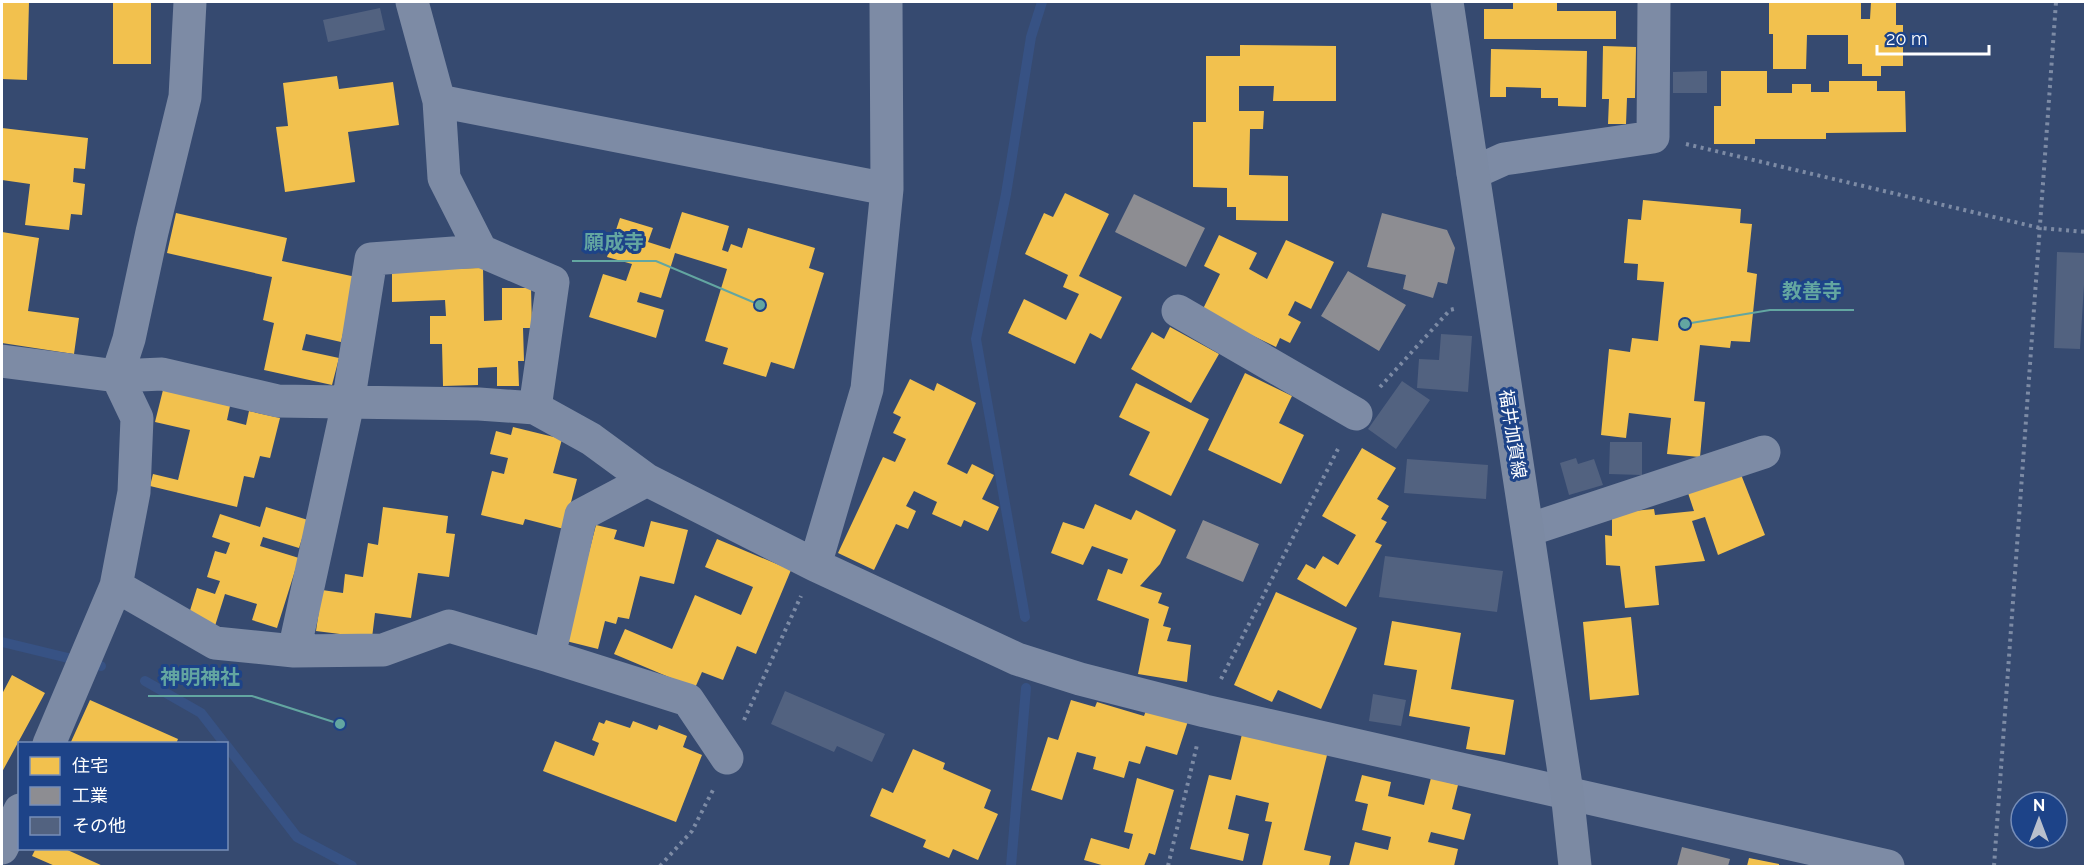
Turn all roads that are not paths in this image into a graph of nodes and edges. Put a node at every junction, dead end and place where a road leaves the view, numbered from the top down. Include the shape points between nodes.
1 (190, 2) edge
2 (412, 2) edge
3 (886, 2) edge
4 (1447, 2) edge
5 (1654, 2) edge
6 (439, 101) junction
7 (1473, 173) junction
8 (887, 189) junction
9 (481, 251) junction
10 (1178, 311) dead end
11 (2, 361) edge
12 (117, 376) junction
13 (348, 403) junction
14 (535, 408) junction
15 (1356, 414) road end
16 (1764, 452) dead end
17 (647, 480) junction
18 (1528, 530) junction
19 (815, 565) junction
20 (116, 586) junction
21 (294, 651) junction
22 (549, 656) junction
23 (50, 742) edge
24 (727, 758) dead end
25 (1567, 792) junction
26 (18, 814) edge
27 (2, 848) edge
28 (1575, 867) edge
29 (1888, 867) edge

1 - 12 street via 185,97
2 - 6 street
3 - 8 street
4 - 7 main road, 福井加賀線
5 - 7 street via 1653,136 1504,159
6 - 8 street
6 - 9 street via 444,177
7 - 18 main road, 福井加賀線
8 - 19 street via 867,389
9 - 13 street via 371,259
9 - 14 street via 553,282
10 - 15 street
11 - 12 street
12 - 13 street via 162,374 278,401
12 - 20 street via 137,417 134,492
13 - 14 street
13 - 21 street
14 - 17 street via 591,439
16 - 18 street
17 - 19 street
17 - 22 street via 581,515
18 - 25 main road, 福井加賀線
19 - 25 street via 1017,659 1080,679
20 - 21 street via 215,643
20 - 23 street
21 - 22 street via 383,650 449,626
22 - 24 street via 688,700
25 - 28 main road, 福井加賀線
25 - 29 street
26 - 27 street

